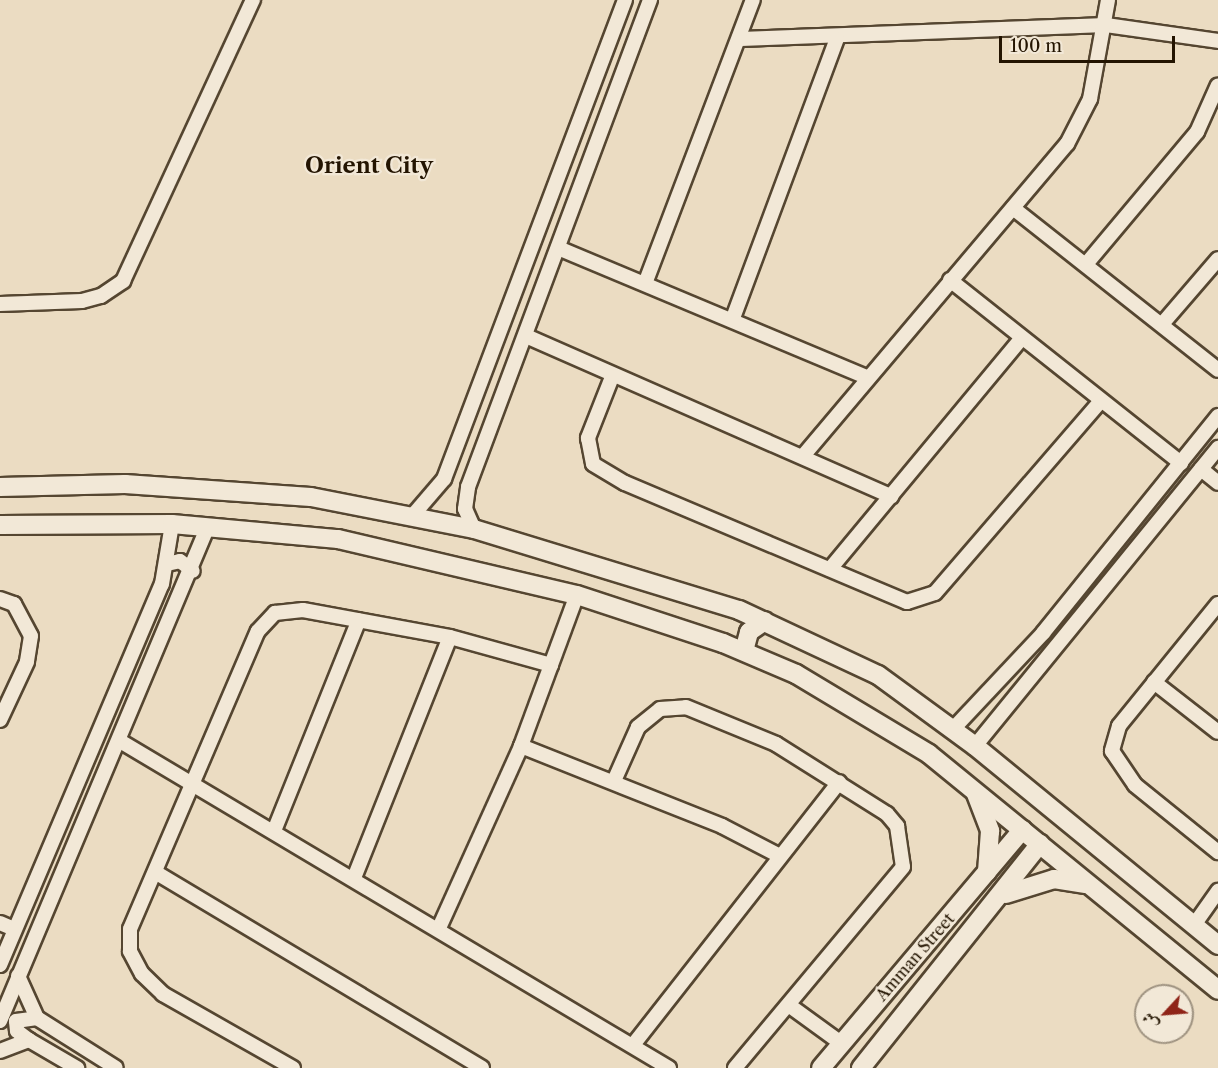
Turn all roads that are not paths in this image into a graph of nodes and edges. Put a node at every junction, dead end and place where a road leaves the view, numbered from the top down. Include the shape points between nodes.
1 (253, 0) edge
2 (625, 0) edge
3 (650, 0) edge
4 (753, 0) edge
5 (1108, 0) edge
6 (1106, 25) junction
7 (741, 39) junction
8 (837, 39) junction
9 (1218, 41) edge
10 (1218, 85) edge
11 (1013, 208) junction
12 (558, 248) junction
13 (1218, 259) edge
14 (1088, 263) junction
15 (950, 280) junction
16 (646, 281) junction
17 (0, 304) edge
18 (733, 318) junction
19 (1163, 323) junction
20 (526, 336) junction
21 (1022, 338) junction
22 (1218, 370) edge
23 (612, 377) junction
24 (867, 377) junction
25 (1101, 401) junction
26 (1218, 416) edge
27 (1218, 448) edge
28 (803, 456) junction
29 (1181, 463) junction
30 (1201, 469) junction
31 (444, 479) junction
32 (1218, 483) edge
33 (0, 487) edge
34 (468, 487) junction
35 (891, 496) junction
36 (414, 514) junction
37 (172, 524) junction
38 (0, 525) edge
39 (208, 526) junction
40 (474, 529) junction
41 (167, 564) junction
42 (830, 569) junction
43 (192, 571) junction
44 (577, 595) junction
45 (0, 598) edge
46 (1217, 606) edge
47 (739, 610) junction
48 (359, 620) junction
49 (765, 621) junction
50 (450, 637) junction
51 (723, 643) junction
52 (744, 651) junction
53 (551, 665) junction
54 (1154, 682) junction
55 (982, 701) junction
56 (999, 714) junction
57 (0, 720) edge
58 (953, 729) junction
59 (1218, 732) edge
60 (120, 741) junction
61 (521, 746) junction
62 (975, 747) junction
63 (614, 781) junction
64 (839, 782) junction
65 (190, 784) junction
66 (975, 791) junction
67 (1022, 830) junction
68 (274, 831) junction
69 (1040, 844) junction
70 (1010, 846) junction
71 (1218, 852) edge
72 (778, 855) junction
73 (1029, 862) junction
74 (155, 872) junction
75 (986, 874) junction
76 (354, 878) junction
77 (1089, 884) junction
78 (1218, 891) edge
79 (1004, 895) junction
80 (0, 922) edge
81 (1194, 925) junction
82 (438, 928) junction
83 (14, 929) junction
84 (1218, 945) edge
85 (0, 965) edge
86 (18, 976) junction
87 (1218, 990) edge
88 (789, 1006) junction
89 (37, 1018) junction
90 (0, 1021) edge
91 (29, 1040) junction
92 (841, 1043) junction
93 (633, 1045) junction
94 (0, 1051) edge
95 (77, 1068) edge
96 (116, 1068) edge
97 (293, 1068) edge
98 (482, 1068) edge
99 (669, 1068) edge
100 (735, 1068) edge
101 (820, 1068) edge
102 (861, 1068) edge

1 - 17 street via 123,281 101,297 82,301
2 - 31 street
3 - 12 street
4 - 7 street
5 - 6 street
6 - 8 street
6 - 9 street
6 - 11 street via 1082,121
7 - 8 street
7 - 16 street
8 - 18 street
10 - 14 street via 1197,132
11 - 14 street
11 - 15 street
12 - 16 street
12 - 20 street
13 - 19 street
14 - 19 street
15 - 21 street
15 - 24 street
16 - 18 street
18 - 24 street
19 - 22 street
20 - 23 street
20 - 34 street
21 - 25 street
21 - 35 street
23 - 28 street
23 - 42 street via 588,438 593,464 625,483
24 - 28 street
25 - 29 street
25 - 42 street via 935,593 907,603
26 - 29 street
27 - 30 street
28 - 35 street
29 - 55 street
30 - 32 street
30 - 56 street
31 - 34 street via 453,492
31 - 36 street
33 - 36 street via 237,489
34 - 40 street via 465,509
35 - 42 street
36 - 40 street
37 - 38 street
37 - 39 street
37 - 41 street
39 - 43 street
39 - 44 street via 338,539
40 - 47 street
41 - 43 street via 180,561
41 - 83 street via 98,740
43 - 60 street
44 - 51 street
44 - 53 street
45 - 57 street via 14,604 31,636 27,662
46 - 54 street
47 - 49 street
47 - 51 street via 738,630
48 - 50 street
48 - 65 street via 287,609 266,620
48 - 68 street
49 - 52 street via 749,632
49 - 58 street via 878,675
50 - 53 street
50 - 76 street
51 - 52 street
52 - 66 street via 872,716
53 - 61 street
54 - 59 street
54 - 71 street via 1119,726 1112,751 1135,785
55 - 56 street
55 - 58 street
56 - 62 street
58 - 62 street
60 - 65 street
60 - 86 street
61 - 63 street
61 - 82 street
62 - 81 street
63 - 64 street via 639,727 672,706 706,713 776,744
63 - 72 street
64 - 72 street
64 - 88 street via 897,826 903,867
65 - 68 street
65 - 74 street
66 - 67 street
66 - 75 street via 990,831
67 - 69 street
67 - 70 street, Amman Street
68 - 76 street
69 - 73 street, Amman Street
69 - 77 street
70 - 73 street via 1023,849
70 - 75 street, Amman Street
72 - 93 street
73 - 79 street, Amman Street
74 - 97 street via 130,929 130,951 142,975 163,994
74 - 98 street
75 - 92 street, Amman Street
76 - 82 street
77 - 79 street via 1054,879
77 - 87 street
78 - 81 street
79 - 102 street, Amman Street
80 - 83 street
81 - 84 street
82 - 93 street
83 - 85 street
86 - 89 street
86 - 90 street
88 - 92 street
88 - 100 street
89 - 91 street via 16,1021 17,1031
89 - 96 street
91 - 94 street
91 - 95 street
92 - 101 street, Amman Street
93 - 99 street

